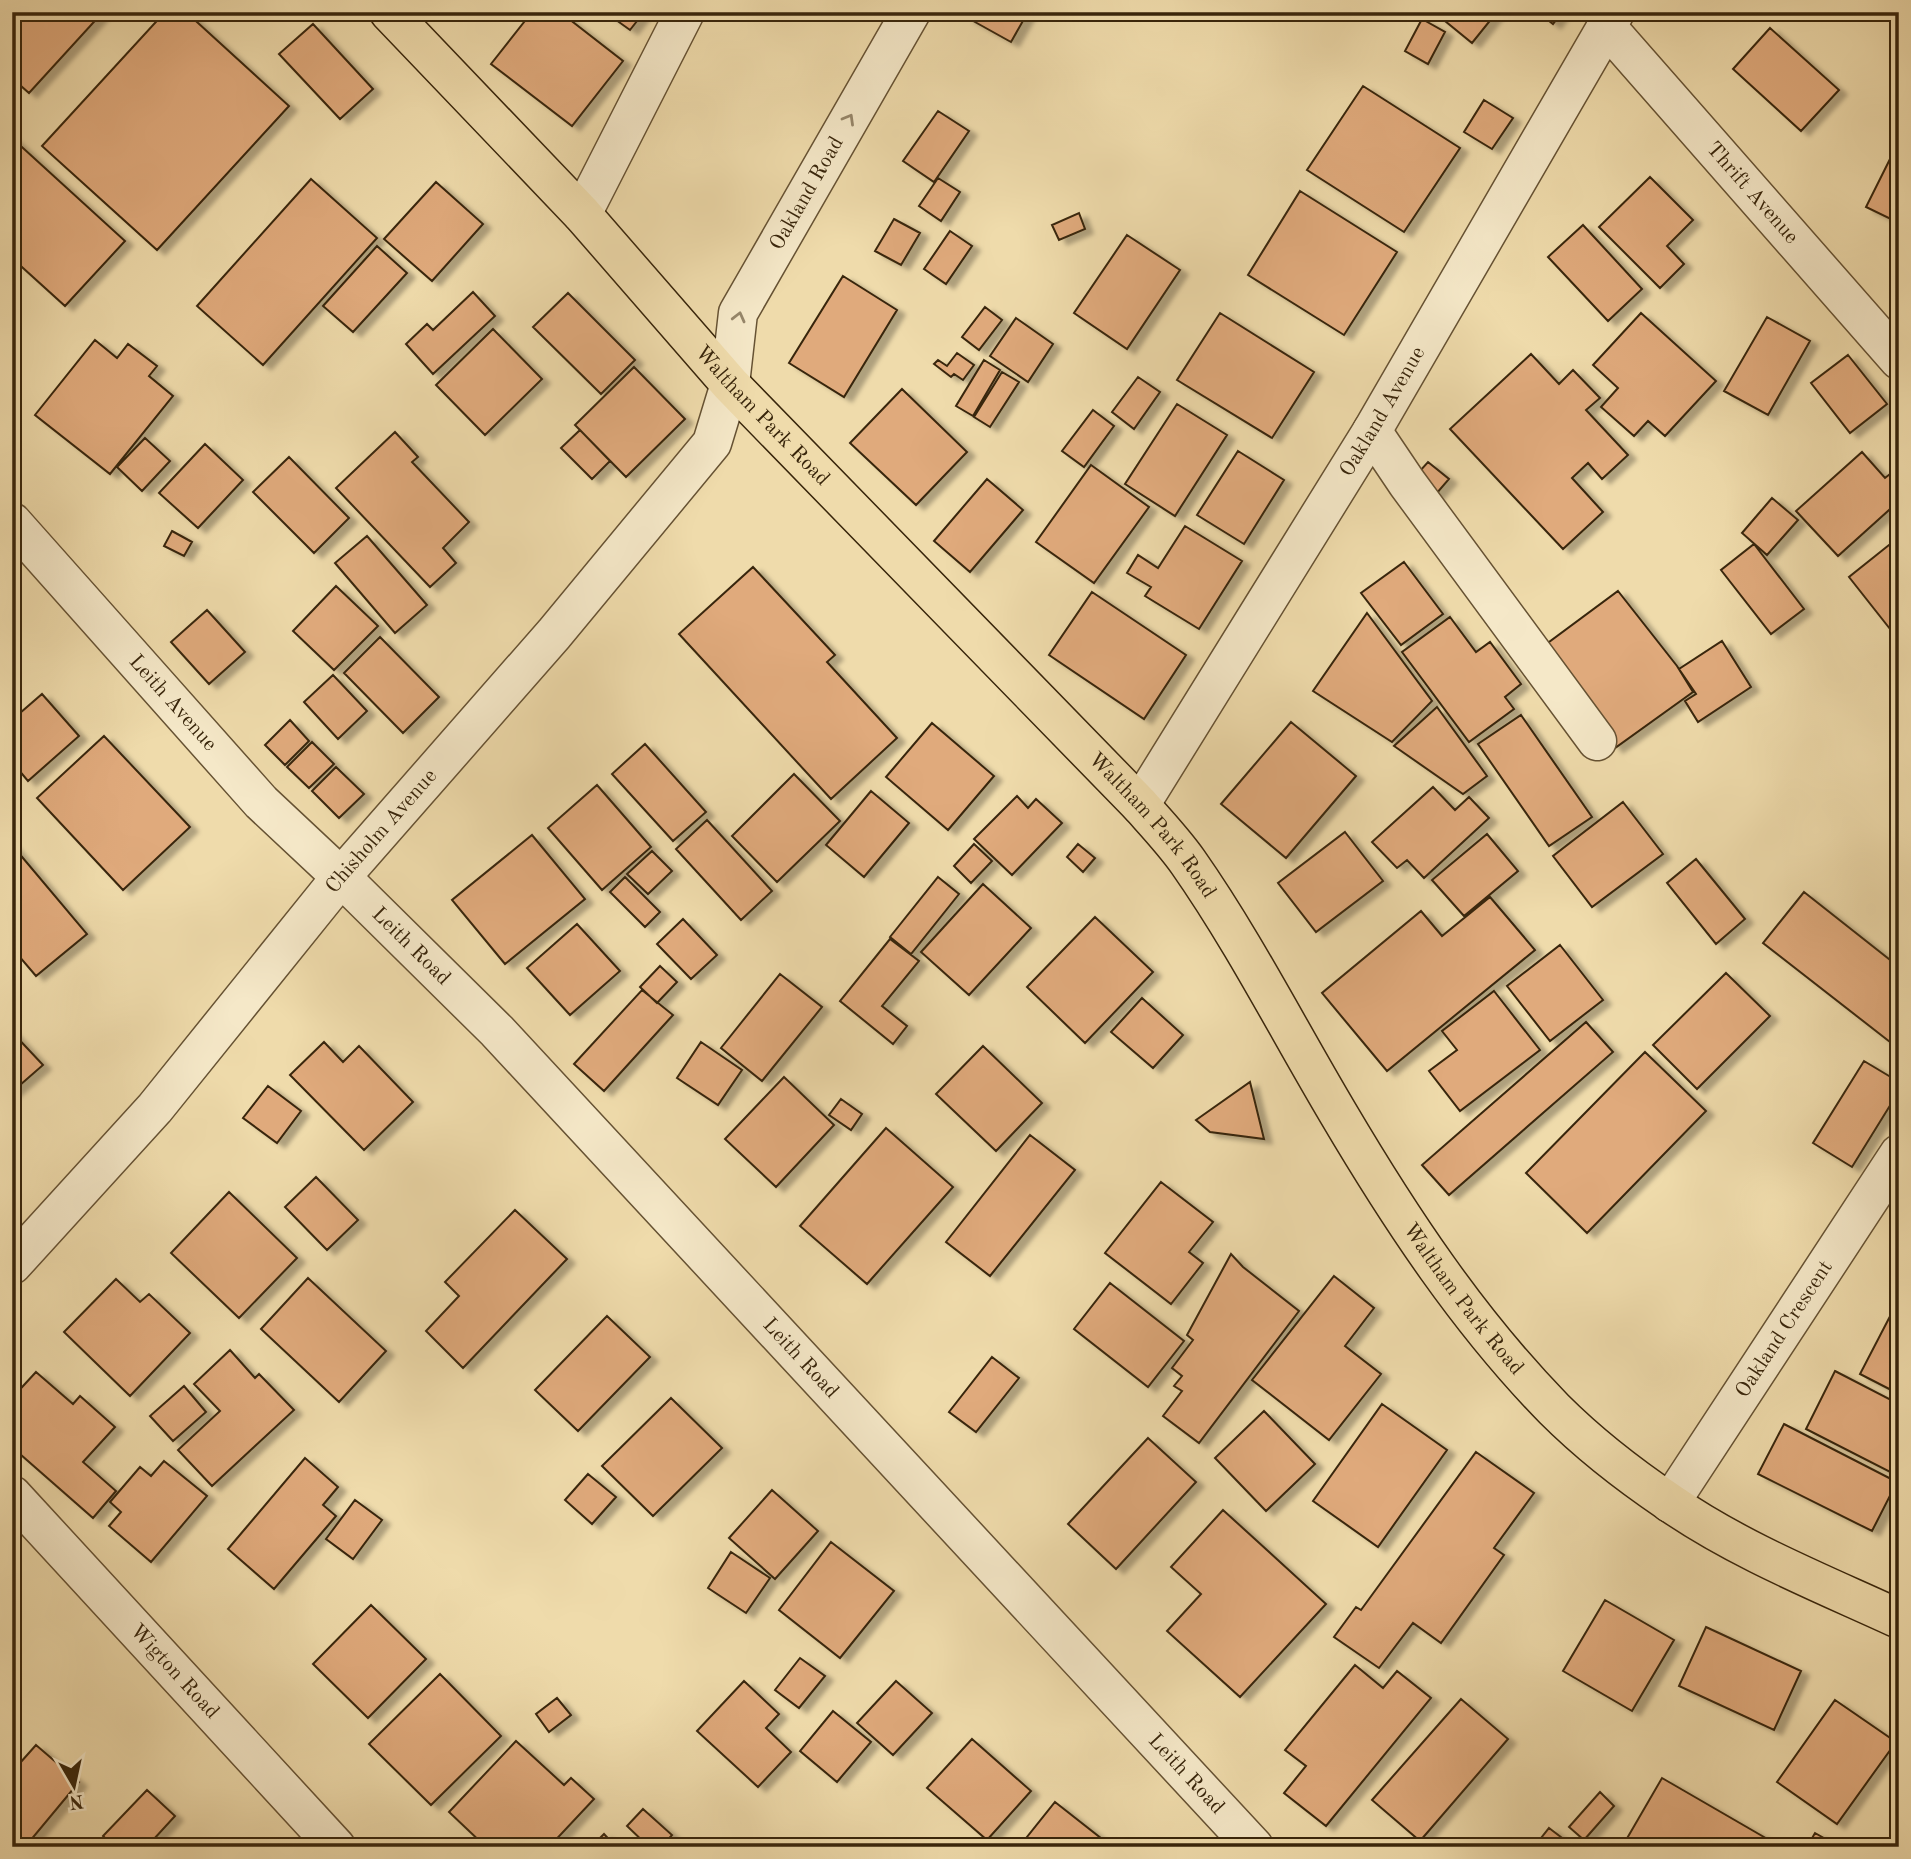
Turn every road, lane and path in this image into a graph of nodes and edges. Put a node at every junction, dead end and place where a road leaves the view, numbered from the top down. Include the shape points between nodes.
1 (389, 12) edge
2 (685, 12) edge
3 (911, 12) edge
4 (1611, 19) edge
5 (582, 214) junction
6 (1899, 360) edge
7 (730, 384) junction
8 (1372, 431) junction
9 (12, 522) edge
10 (1597, 741) dead end
11 (1140, 805) junction
12 (341, 877) junction
13 (1899, 1154) edge
14 (12, 1265) edge
15 (12, 1494) edge
16 (1670, 1503) junction
17 (1899, 1619) edge
18 (336, 1847) edge
19 (1254, 1847) edge

1 - 5 main road, Waltham Park Road
2 - 5 street
7 -> 3 street, Oakland Road via 738,313
4 - 6 street, Thrift Avenue
4 - 8 street, Oakland Avenue
5 - 7 main road, Waltham Park Road
7 - 11 main road, Waltham Park Road
7 - 12 street, Chisholm Avenue via 712,443 554,634
8 - 10 street
8 - 11 street, Oakland Avenue
9 - 12 street, Leith Avenue via 261,802
11 - 16 main road, Waltham Park Road via 1187,859 1346,1127 1440,1273 1554,1409
12 - 14 street, Chisholm Avenue via 155,1108
12 - 19 street, Leith Road via 497,1031
13 - 16 street, Oakland Crescent
15 - 18 street, Wigton Road
16 - 17 main road, Waltham Park Road via 1738,1545

